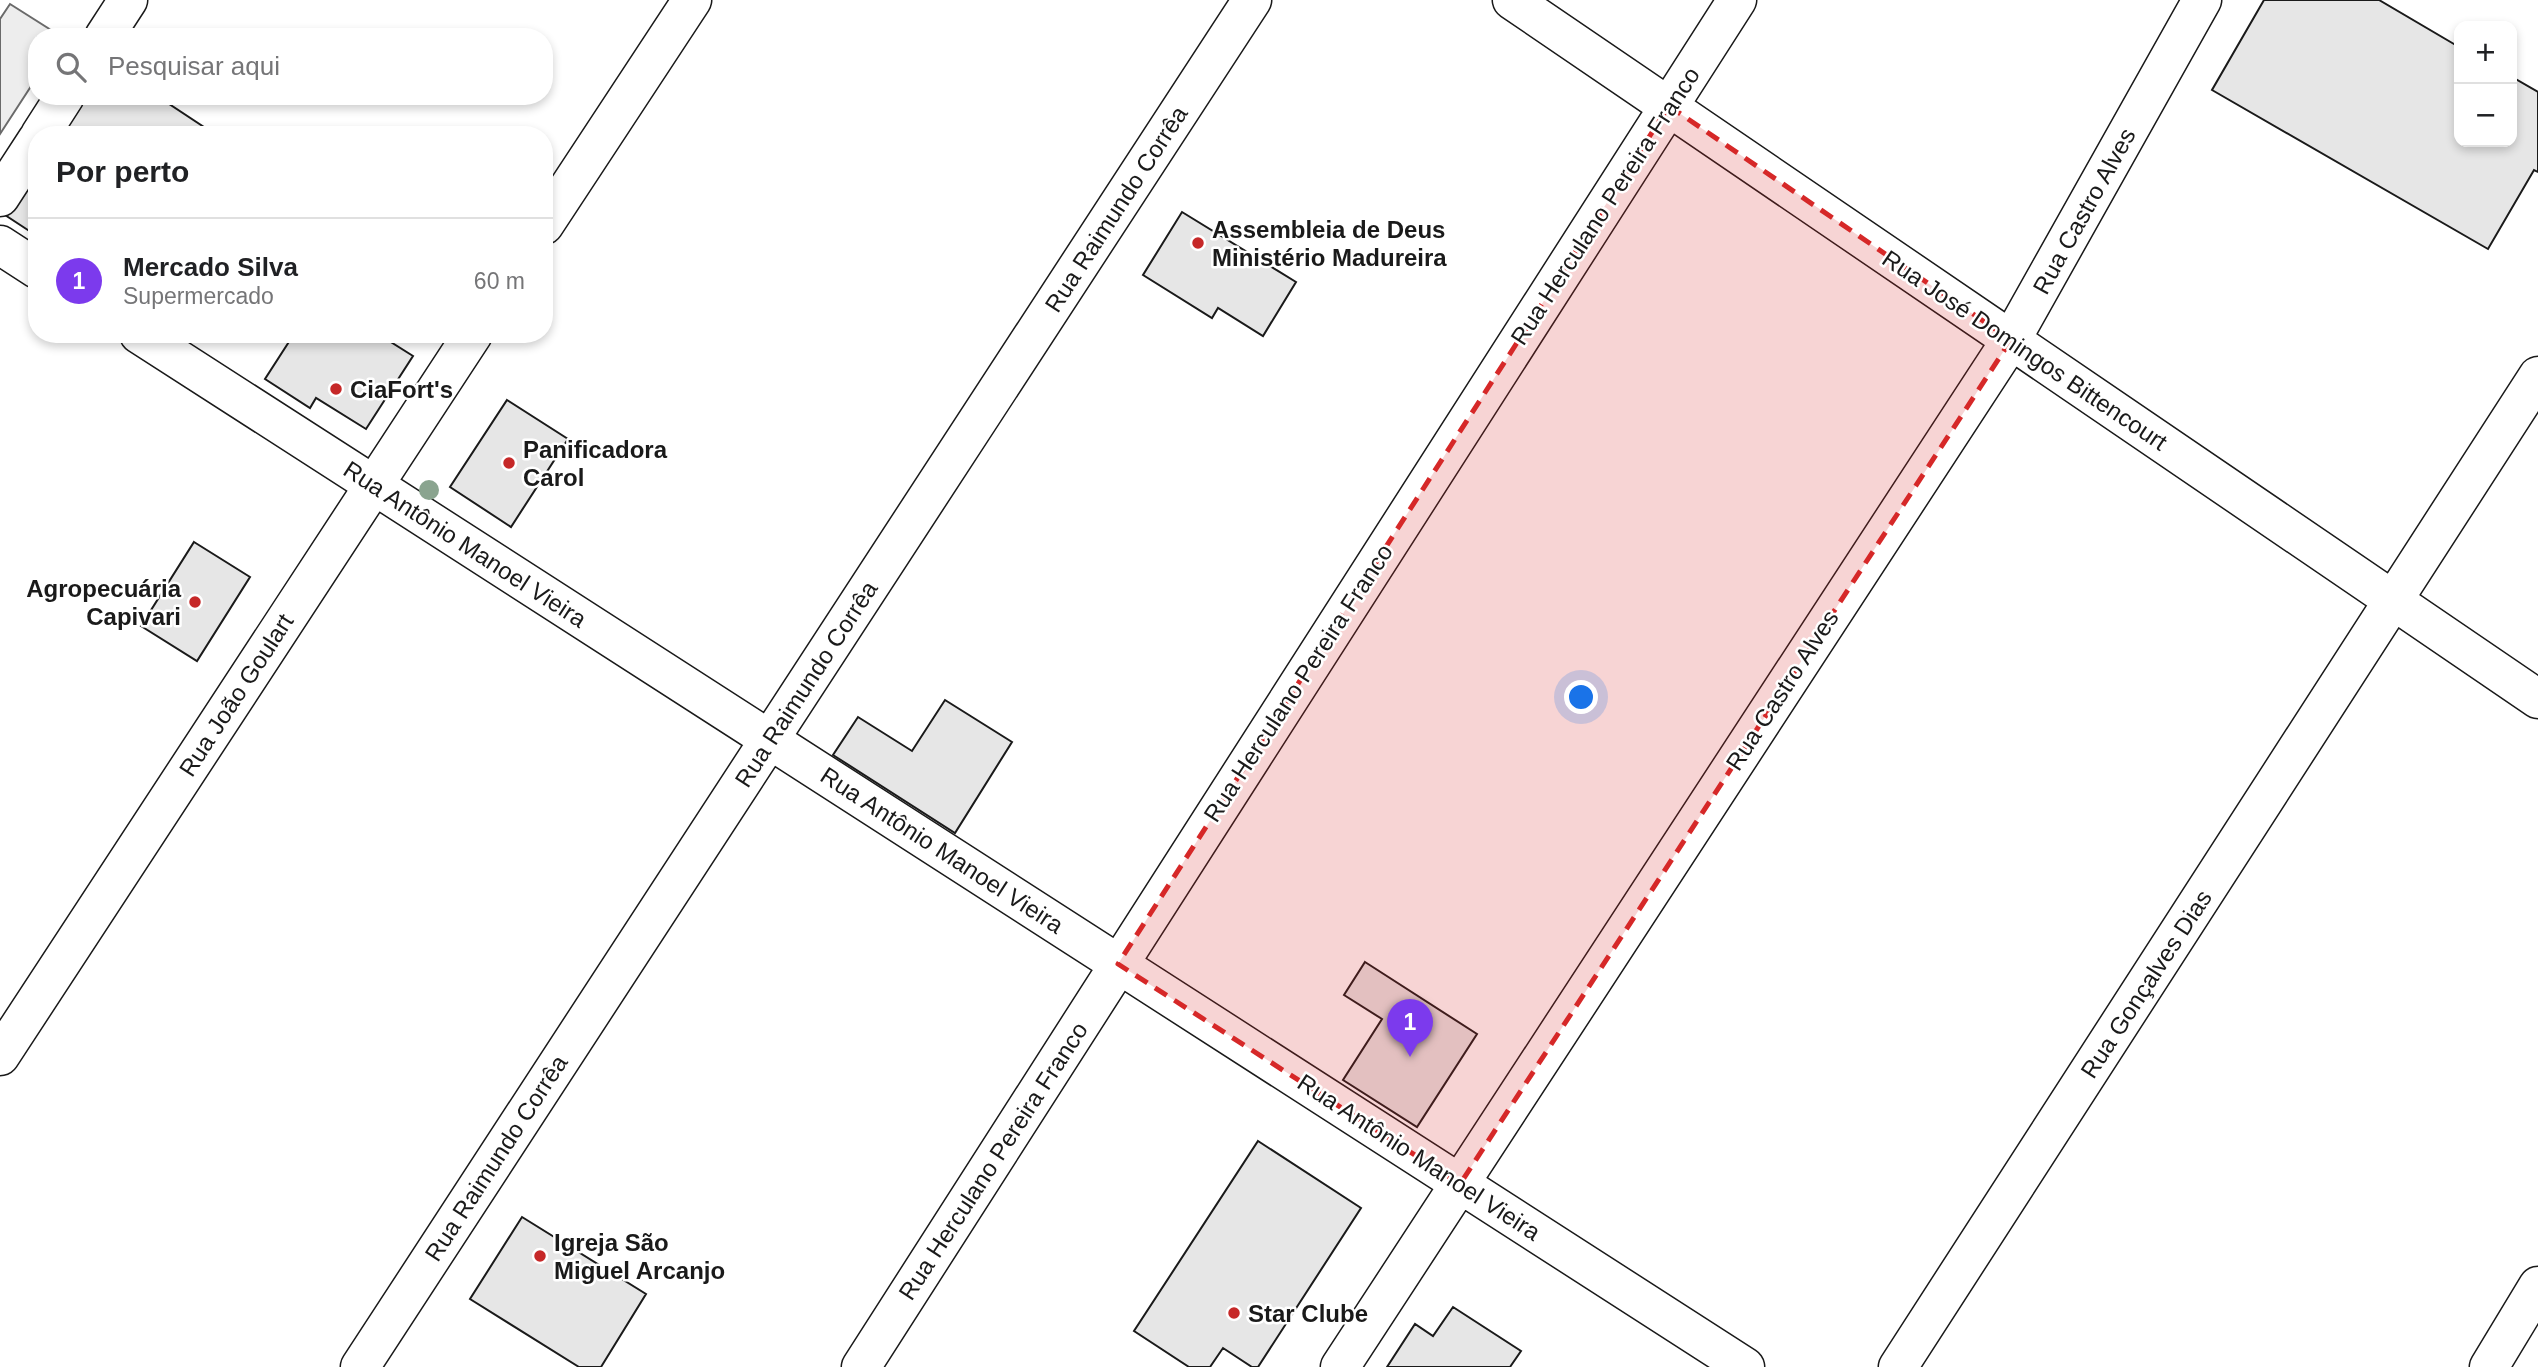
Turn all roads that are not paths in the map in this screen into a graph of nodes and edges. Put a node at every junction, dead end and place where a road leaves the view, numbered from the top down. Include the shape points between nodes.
1 (128, 0) edge
2 (692, 0) edge
3 (1252, 0) edge
4 (1512, 0) edge
5 (1737, 0) edge
6 (2202, 0) edge
7 (110, 28) edge
8 (59, 105) edge
9 (1669, 106) junction
10 (46, 126) edge
11 (28, 154) edge
12 (0, 197) edge
13 (553, 211) edge
14 (0, 245) edge
15 (28, 263) edge
16 (2011, 340) junction
17 (153, 343) edge
18 (467, 343) edge
19 (2538, 376) edge
20 (374, 485) junction
21 (2393, 601) junction
22 (2538, 699) edge
23 (769, 740) junction
24 (1118, 964) junction
25 (0, 1056) edge
26 (1460, 1184) junction
27 (2538, 1286) edge
28 (360, 1367) edge
29 (861, 1367) edge
30 (1339, 1367) edge
31 (1745, 1367) edge
32 (1898, 1367) edge
33 (2489, 1367) edge

1 - 7 street
2 - 13 street
3 - 23 street, Rua Raimundo Corrêa
4 - 9 street, Rua José Domingos Bittencourt
5 - 9 street, Rua Herculano Pereira Franco
6 - 16 street, Rua Castro Alves
8 - 10 street
9 - 16 street, Rua José Domingos Bittencourt
9 - 24 street, Rua Herculano Pereira Franco
11 - 12 street
14 - 15 street
16 - 21 street, Rua José Domingos Bittencourt
16 - 26 street, Rua Castro Alves
17 - 20 street, Rua Antônio Manoel Vieira
18 - 20 street, Rua João Goulart
19 - 21 street, Rua Gonçalves Dias
20 - 23 street, Rua Antônio Manoel Vieira
20 - 25 street, Rua João Goulart
21 - 22 street, Rua José Domingos Bittencourt
21 - 32 street, Rua Gonçalves Dias
23 - 24 street, Rua Antônio Manoel Vieira
23 - 28 street, Rua Raimundo Corrêa
24 - 26 street, Rua Antônio Manoel Vieira
24 - 29 street, Rua Herculano Pereira Franco
26 - 30 street, Rua Castro Alves
26 - 31 street, Rua Antônio Manoel Vieira
27 - 33 street

